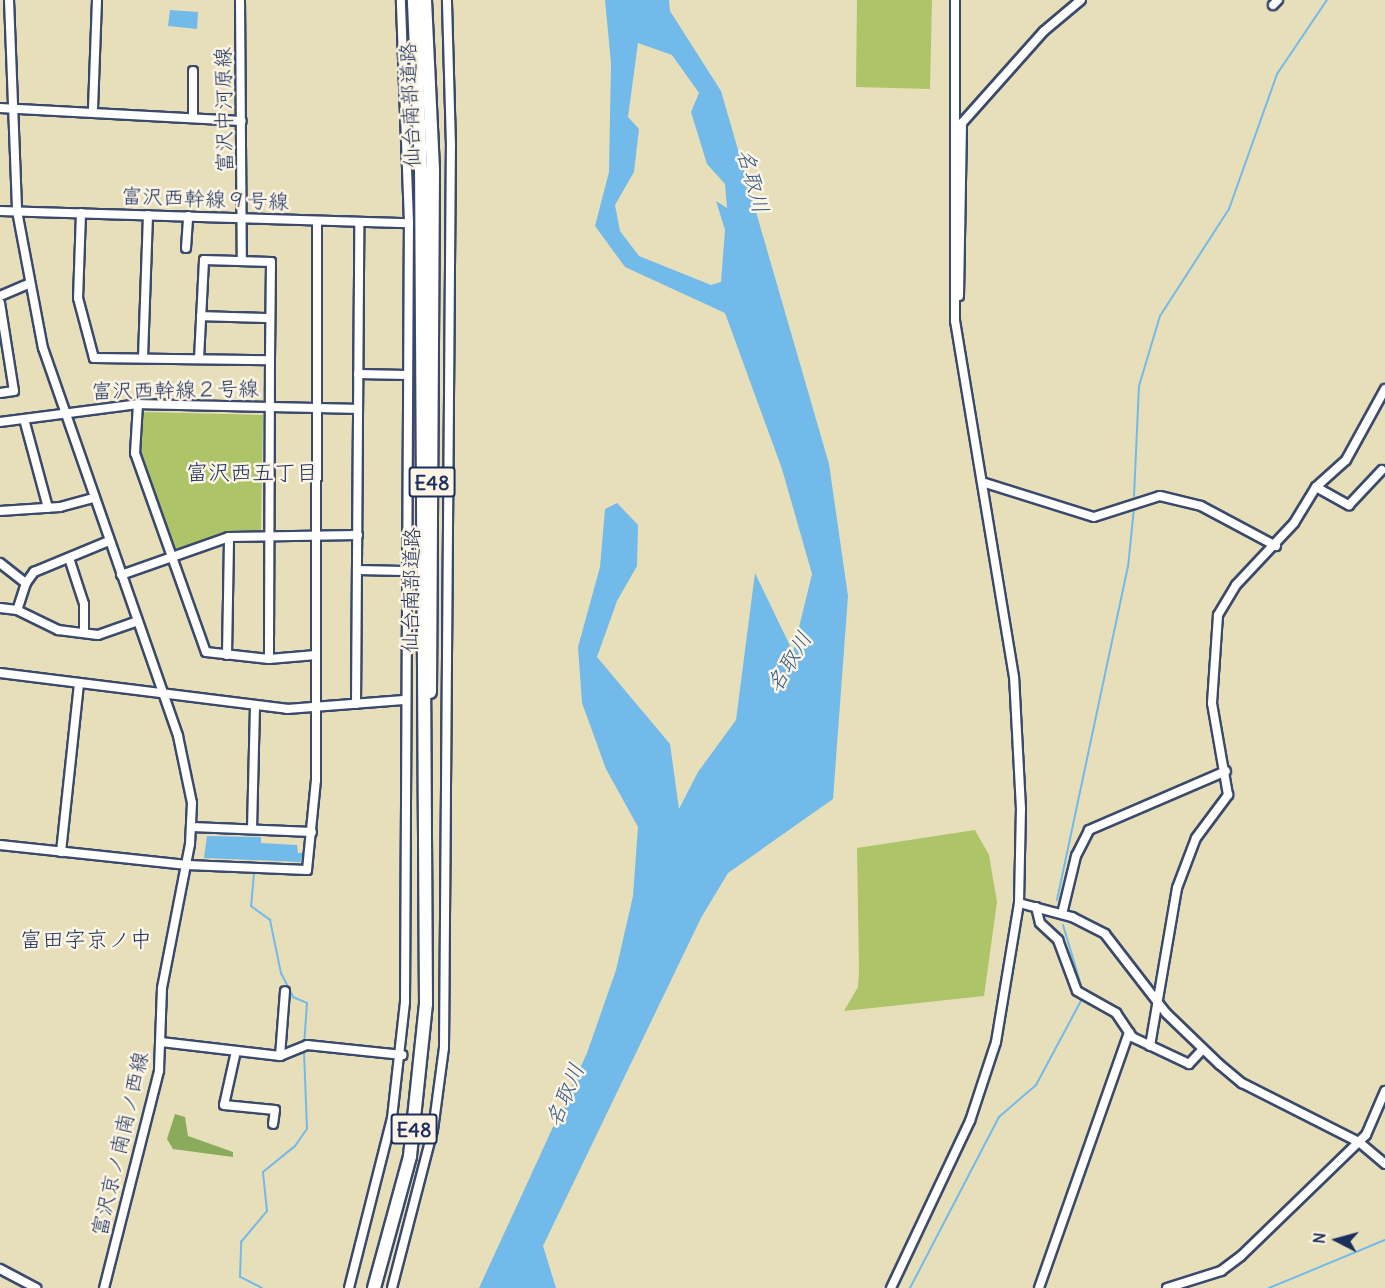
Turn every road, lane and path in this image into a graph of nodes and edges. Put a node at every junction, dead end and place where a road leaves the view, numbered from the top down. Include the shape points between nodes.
1 (9, 0) edge
2 (97, 0) edge
3 (240, 0) edge
4 (401, 0) edge
5 (414, 0) edge
6 (426, 0) edge
7 (447, 0) edge
8 (955, 0) edge
9 (1081, 0) edge
10 (10, 27) junction
11 (0, 28) edge
12 (194, 71) dead end
13 (0, 108) edge
14 (11, 108) junction
15 (93, 109) junction
16 (194, 117) junction
17 (242, 121) junction
18 (0, 211) edge
19 (17, 211) junction
20 (81, 213) junction
21 (148, 214) junction
22 (188, 216) junction
23 (243, 219) junction
24 (317, 221) junction
25 (359, 222) junction
26 (409, 223) junction
27 (186, 248) dead end
28 (242, 261) junction
29 (28, 284) junction
30 (0, 296) edge
31 (0, 303) edge
32 (201, 315) junction
33 (270, 318) junction
34 (955, 321) junction
35 (143, 358) junction
36 (199, 359) junction
37 (270, 360) junction
38 (358, 374) junction
39 (407, 375) junction
40 (1385, 389) edge
41 (0, 393) edge
42 (138, 404) junction
43 (269, 407) junction
44 (316, 408) junction
45 (358, 409) junction
46 (64, 411) junction
47 (24, 419) junction
48 (0, 422) edge
49 (1382, 470) dead end
50 (982, 482) junction
51 (1316, 487) junction
52 (94, 498) junction
53 (48, 508) junction
54 (0, 511) edge
55 (358, 535) junction
56 (269, 536) junction
57 (316, 536) junction
58 (228, 537) junction
59 (109, 541) junction
60 (1276, 546) junction
61 (171, 556) junction
62 (69, 558) junction
63 (0, 563) edge
64 (358, 570) junction
65 (404, 571) junction
66 (121, 574) junction
67 (26, 583) junction
68 (0, 608) edge
69 (17, 610) junction
70 (138, 621) junction
71 (84, 633) junction
72 (227, 655) junction
73 (315, 655) junction
74 (269, 659) junction
75 (0, 673) edge
76 (79, 683) junction
77 (163, 693) junction
78 (404, 700) junction
79 (356, 704) junction
80 (255, 705) junction
81 (315, 706) junction
82 (1226, 771) junction
83 (192, 827) junction
84 (252, 829) junction
85 (312, 832) junction
86 (0, 845) edge
87 (61, 852) junction
88 (187, 865) junction
89 (1018, 903) junction
90 (1036, 907) junction
91 (1062, 914) junction
92 (426, 965) junction
93 (285, 991) dead end
94 (1160, 1004) junction
95 (1129, 1032) junction
96 (162, 1042) junction
97 (1150, 1046) junction
98 (1202, 1050) junction
99 (236, 1051) junction
100 (402, 1055) junction
101 (280, 1056) junction
102 (1385, 1091) edge
103 (273, 1124) dead end
104 (1359, 1142) junction
105 (1385, 1164) edge
106 (0, 1269) edge
107 (36, 1288) edge
108 (104, 1288) edge
109 (349, 1288) edge
110 (374, 1288) edge
111 (392, 1288) edge
112 (891, 1288) edge
113 (1039, 1288) edge
114 (1167, 1288) edge

1 - 10 street, 富沢京ノ南南ノ西線
2 - 15 street
3 - 17 street, 富沢中河原線
4 - 26 street
5 - 92 highway, 仙台南部道路 / E48 via 421,170
6 - 92 highway, 仙台南部道路 / E48 via 434,353
7 - 111 street via 451,146 444,1048 433,1130
8 - 34 street
9 - 34 street via 1044,31 962,123
10 - 11 street
10 - 14 street, 富沢京ノ南南ノ西線
12 - 16 street
13 - 14 street
14 - 15 street
14 - 19 street, 富沢京ノ南南ノ西線
15 - 16 street
16 - 17 street
17 - 23 street, 富沢中河原線
18 - 19 street, 富沢西幹線９号線
19 - 20 street, 富沢西幹線９号線
19 - 29 street, 富沢京ノ南南ノ西線
20 - 21 street, 富沢西幹線９号線
20 - 35 street via 78,298 94,358
21 - 22 street, 富沢西幹線９号線
21 - 35 street
22 - 23 street, 富沢西幹線９号線
22 - 27 street
23 - 24 street, 富沢西幹線９号線
23 - 28 street, 富沢中河原線
24 - 25 street, 富沢西幹線９号線
24 - 44 street
25 - 26 street, 富沢西幹線９号線
25 - 38 street
26 - 39 street
28 - 32 street via 204,260
28 - 33 street via 271,262
29 - 30 street
29 - 46 street, 富沢京ノ南南ノ西線
31 - 41 street via 14,391
32 - 33 street
32 - 36 street
33 - 37 street
34 - 50 street
35 - 36 street
36 - 37 street
37 - 43 street
38 - 39 street
38 - 45 street
39 - 65 street
40 - 51 street via 1346,460
42 - 43 street, 富沢西幹線２号線
42 - 46 street, 富沢西幹線２号線
42 - 61 street via 135,453
43 - 44 street, 富沢西幹線２号線
43 - 56 street
44 - 45 street, 富沢西幹線２号線
44 - 57 street
45 - 55 street
46 - 47 street, 富沢西幹線２号線
46 - 52 street, 富沢京ノ南南ノ西線
47 - 48 street, 富沢西幹線２号線
47 - 53 street
49 - 51 street via 1349,505
50 - 60 street via 1094,517 1160,496 1202,506
50 - 89 street via 1014,677 1021,809
51 - 60 street
52 - 53 street
52 - 59 street, 富沢京ノ南南ノ西線
53 - 54 street
55 - 57 street
55 - 64 street
56 - 57 street
56 - 58 street
56 - 74 street
57 - 73 street
58 - 61 street
58 - 72 street
59 - 62 street
59 - 66 street, 富沢京ノ南南ノ西線
60 - 82 street via 1236,585 1218,615 1212,703
61 - 66 street
61 - 72 street via 206,652
62 - 67 street via 34,572
62 - 71 street via 84,604
63 - 67 street
64 - 65 street
64 - 79 street
65 - 78 street
66 - 70 street, 富沢京ノ南南ノ西線
67 - 69 street
68 - 69 street
69 - 71 street via 58,630
70 - 71 street via 98,635
70 - 77 street, 富沢京ノ南南ノ西線
72 - 74 street
73 - 74 street
73 - 81 street
75 - 76 street
76 - 77 street
76 - 87 street
77 - 80 street
77 - 83 street, 富沢京ノ南南ノ西線 via 186,759
78 - 79 street
78 - 100 street
79 - 81 street
80 - 81 street
80 - 84 street
81 - 85 street
82 - 91 street via 1089,830 1076,856
82 - 94 street via 1227,801 1196,838 1178,888
83 - 84 street
83 - 88 street, 富沢京ノ南南ノ西線
84 - 85 street
85 - 88 street via 306,870
86 - 87 street
87 - 88 street
88 - 96 street, 富沢京ノ南南ノ西線 via 162,988
89 - 90 street
89 - 112 street via 996,1042 970,1121
90 - 91 street
90 - 95 street via 1040,923 1058,940 1077,991 1116,1014
91 - 94 street via 1105,934
92 - 110 highway, 仙台南部道路 / E48 via 419,1104
93 - 101 street
94 - 97 street
94 - 98 street
95 - 97 street
95 - 113 street
96 - 99 street
96 - 108 street, 富沢京ノ南南ノ西線 via 149,1117
97 - 98 street via 1189,1064
98 - 104 street via 1242,1083
99 - 101 street
99 - 103 street via 224,1105 275,1110
100 - 101 street via 308,1046
100 - 109 street via 387,1146
102 - 104 street via 1375,1120
104 - 105 street
104 - 114 street via 1221,1272
106 - 107 street

